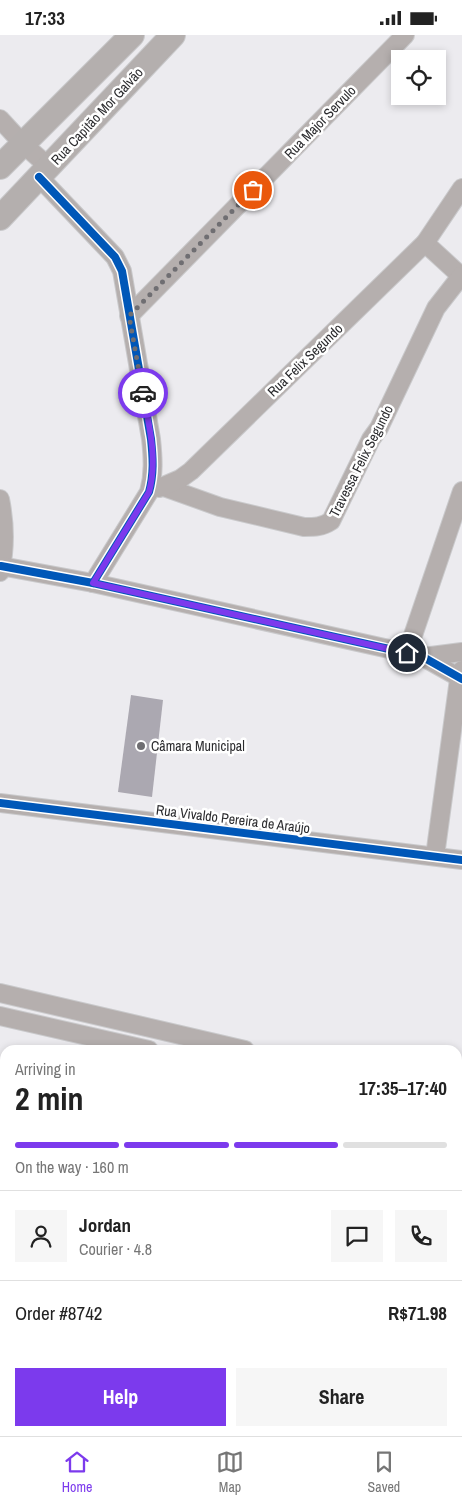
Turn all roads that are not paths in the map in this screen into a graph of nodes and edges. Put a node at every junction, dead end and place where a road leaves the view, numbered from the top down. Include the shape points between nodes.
1 (132, 35) edge
2 (173, 35) edge
3 (405, 35) edge
4 (0, 119) edge
5 (23, 144) junction
6 (0, 167) edge
7 (44, 172) junction
8 (462, 189) edge
9 (0, 217) edge
10 (425, 243) junction
11 (461, 277) edge
12 (129, 316) junction
13 (156, 489) junction
14 (462, 491) edge
15 (0, 499) edge
16 (1, 569) edge
17 (93, 583) junction
18 (462, 652) edge
19 (415, 655) junction
20 (461, 676) edge
21 (0, 803) edge
22 (435, 855) junction
23 (462, 860) edge
24 (0, 993) edge
25 (0, 1016) edge
26 (127, 1045) edge
27 (224, 1045) edge

1 - 5 street
2 - 7 street, Rua Capitão Mor Galvão
3 - 12 street, Rua Major Servulo
4 - 5 street
5 - 6 street
5 - 7 street
7 - 9 street, Rua Capitão Mor Galvão
7 - 12 street via 115,257 122,271
8 - 10 street, Rua Felix Segundo
10 - 11 street
10 - 13 street, Rua Felix Segundo via 191,471
11 - 13 street, Travessa Felix Segundo via 436,308 331,521 317,528 304,527
12 - 13 street via 151,439
13 - 17 street
14 - 19 street
15 - 16 street via 5,534
16 - 17 street
17 - 19 street
18 - 19 street
19 - 20 street
20 - 22 street
21 - 22 street, Rua Vivaldo Pereira de Araújo
22 - 23 street, Rua Vivaldo Pereira de Araújo
24 - 27 street
25 - 26 street

